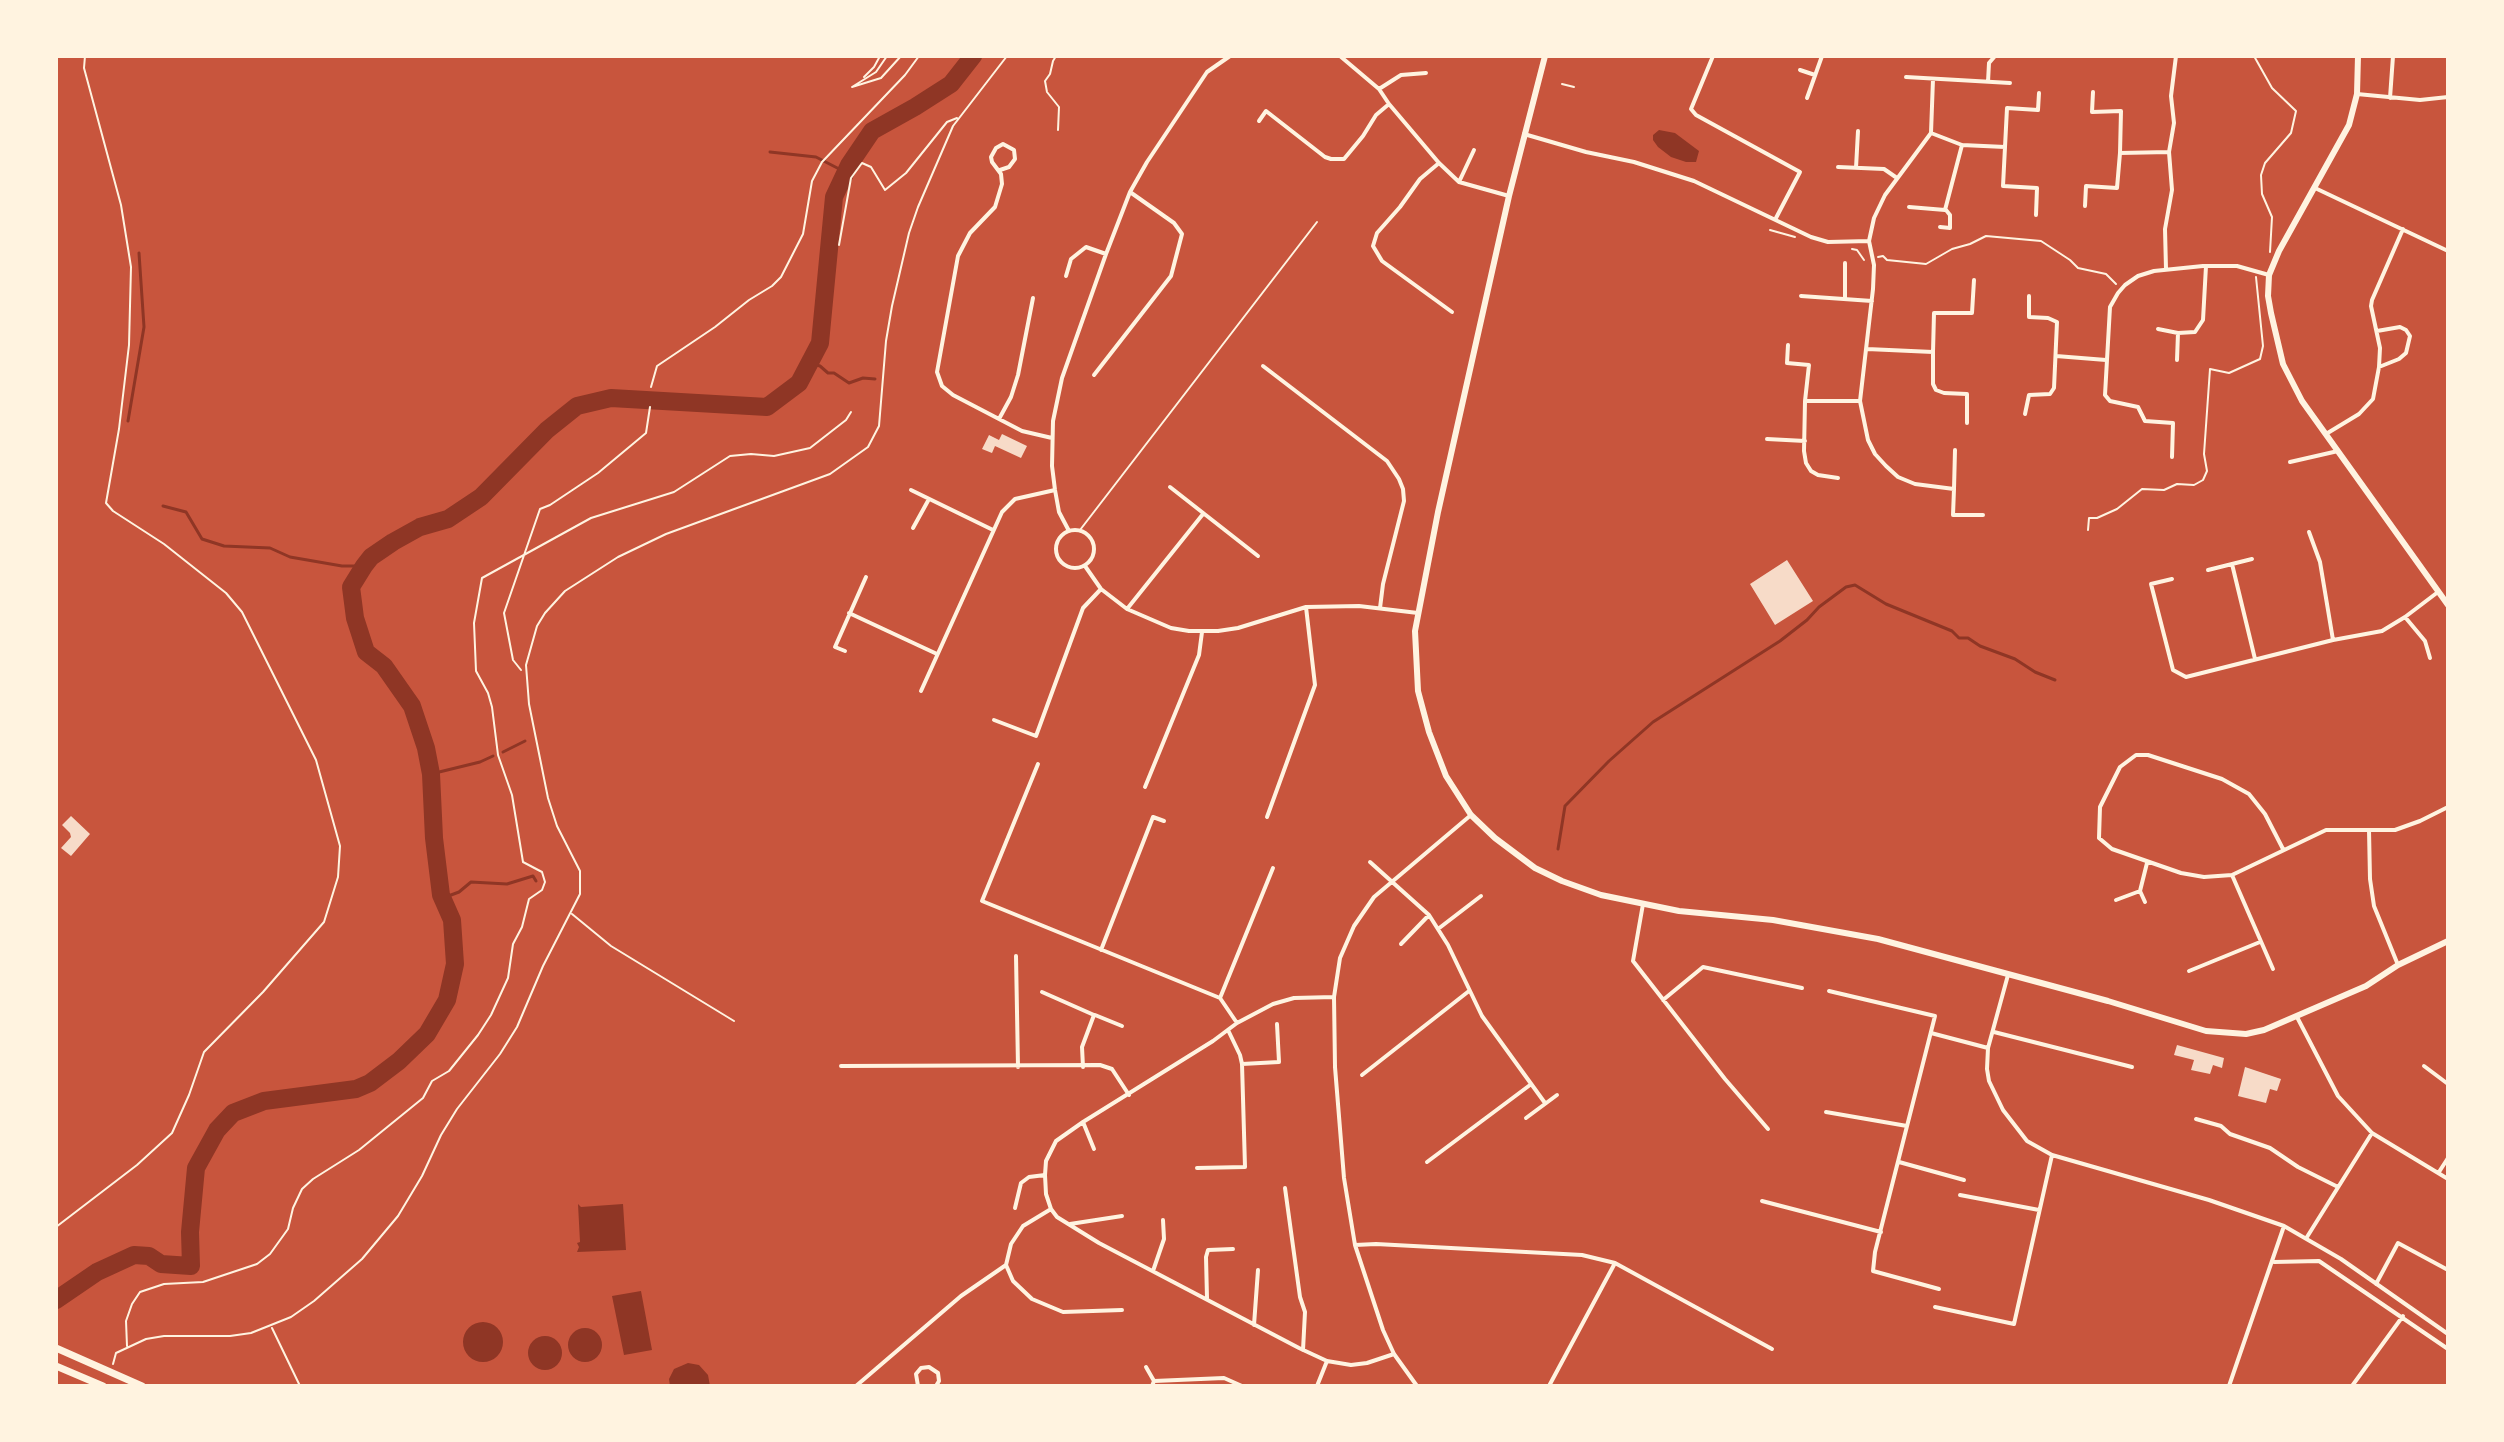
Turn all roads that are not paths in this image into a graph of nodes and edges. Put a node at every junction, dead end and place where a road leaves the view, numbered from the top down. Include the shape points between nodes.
1 (1230, 56) edge
2 (1340, 56) edge
3 (1545, 56) edge
4 (1713, 56) edge
5 (1822, 56) edge
6 (1995, 56) edge
7 (2176, 56) edge
8 (2358, 56) edge
9 (2393, 56) edge
10 (1800, 70) dead end
11 (1426, 73) dead end
12 (1815, 75) junction
13 (1906, 77) dead end
14 (1933, 79) junction
15 (1988, 82) junction
16 (2010, 83) dead end
17 (1379, 89) junction
18 (2093, 92) dead end
19 (2039, 93) dead end
20 (2357, 94) junction
21 (2448, 97) edge
22 (1807, 98) dead end
23 (2390, 98) junction
24 (1389, 104) junction
25 (1259, 121) dead end
26 (1858, 131) dead end
27 (1931, 133) junction
28 (1524, 134) junction
29 (1962, 145) junction
30 (2005, 147) junction
31 (1474, 150) dead end
32 (2169, 152) junction
33 (2120, 153) junction
34 (1439, 163) junction
35 (1838, 167) dead end
36 (1856, 168) junction
37 (1000, 170) junction
38 (1897, 178) junction
39 (1459, 182) junction
40 (2315, 188) junction
41 (1130, 192) junction
42 (1509, 196) junction
43 (2085, 206) dead end
44 (1909, 207) dead end
45 (1945, 210) junction
46 (2036, 215) dead end
47 (1776, 218) junction
48 (1940, 227) dead end
49 (2403, 229) junction
50 (1869, 241) junction
51 (2448, 251) edge
52 (1106, 254) junction
53 (1845, 263) dead end
54 (2206, 266) junction
55 (2166, 269) junction
56 (2268, 274) junction
57 (1066, 276) dead end
58 (1974, 280) dead end
59 (1801, 296) dead end
60 (2029, 296) dead end
61 (1033, 298) dead end
62 (1845, 298) junction
63 (1872, 301) junction
64 (1452, 312) dead end
65 (2158, 329) dead end
66 (2377, 331) junction
67 (2178, 333) junction
68 (1788, 345) dead end
69 (1867, 349) junction
70 (1933, 352) junction
71 (2056, 356) junction
72 (2106, 360) junction
73 (2177, 360) dead end
74 (1263, 366) dead end
75 (2379, 367) junction
76 (1094, 375) dead end
77 (1805, 401) junction
78 (1860, 401) junction
79 (2025, 414) dead end
80 (999, 419) junction
81 (1967, 423) dead end
82 (2326, 434) junction
83 (1052, 438) junction
84 (1767, 439) dead end
85 (1805, 441) junction
86 (1955, 450) dead end
87 (2338, 451) junction
88 (2172, 457) dead end
89 (2290, 462) dead end
90 (1838, 478) dead end
91 (1170, 487) dead end
92 (1954, 489) junction
93 (911, 490) dead end
94 (1055, 490) junction
95 (929, 499) junction
96 (1203, 514) junction
97 (1983, 515) dead end
98 (913, 528) dead end
99 (993, 530) junction
100 (1069, 531) junction
101 (2309, 532) dead end
102 (1258, 556) dead end
103 (2252, 559) dead end
104 (2232, 564) junction
105 (1085, 566) junction
106 (2208, 570) dead end
107 (866, 577) dead end
108 (2172, 579) dead end
109 (1101, 589) junction
110 (2438, 592) junction
111 (2448, 605) edge
112 (1306, 607) junction
113 (1380, 608) junction
114 (1127, 609) junction
115 (849, 613) junction
116 (1418, 613) junction
117 (2405, 617) junction
118 (1202, 632) junction
119 (2333, 640) junction
120 (845, 651) dead end
121 (937, 654) junction
122 (2430, 658) dead end
123 (2255, 659) junction
124 (921, 691) dead end
125 (994, 720) dead end
126 (1038, 764) dead end
127 (1145, 787) dead end
128 (2448, 807) edge
129 (1471, 815) junction
130 (1267, 817) dead end
131 (1164, 821) dead end
132 (2369, 830) junction
133 (2283, 849) junction
134 (1370, 862) dead end
135 (2147, 863) junction
136 (1273, 868) dead end
137 (2232, 875) junction
138 (1393, 881) junction
139 (2140, 891) junction
140 (1481, 896) dead end
141 (2116, 900) dead end
142 (2145, 902) dead end
143 (1643, 904) junction
144 (1429, 915) junction
145 (1438, 929) junction
146 (2448, 941) edge
147 (2260, 942) junction
148 (1401, 944) dead end
149 (1101, 950) junction
150 (1016, 956) dead end
151 (2398, 965) junction
152 (2273, 969) dead end
153 (2189, 971) dead end
154 (2008, 975) junction
155 (1802, 988) dead end
156 (1469, 991) junction
157 (1829, 991) dead end
158 (1042, 992) dead end
159 (1334, 997) junction
160 (1220, 998) junction
161 (1663, 1000) junction
162 (1094, 1015) junction
163 (2297, 1017) junction
164 (1237, 1023) junction
165 (1277, 1024) dead end
166 (1122, 1026) dead end
167 (1228, 1030) junction
168 (1994, 1032) junction
169 (1931, 1033) junction
170 (1988, 1048) junction
171 (1242, 1064) junction
172 (841, 1066) dead end
173 (2424, 1066) dead end
174 (1018, 1067) junction
175 (1083, 1067) junction
176 (2132, 1067) dead end
177 (1362, 1075) dead end
178 (2448, 1084) edge
179 (1530, 1085) junction
180 (1129, 1095) junction
181 (1557, 1095) dead end
182 (1545, 1103) junction
183 (1826, 1112) dead end
184 (1526, 1118) dead end
185 (2196, 1119) dead end
186 (1083, 1122) junction
187 (1907, 1126) junction
188 (1768, 1129) dead end
189 (2372, 1133) junction
190 (1094, 1149) dead end
191 (2052, 1155) junction
192 (2448, 1158) edge
193 (1427, 1162) dead end
194 (1899, 1162) junction
195 (1197, 1168) dead end
196 (2439, 1172) junction
197 (1045, 1175) junction
198 (2448, 1179) edge
199 (1964, 1180) dead end
200 (2338, 1187) junction
201 (1285, 1188) dead end
202 (1960, 1195) dead end
203 (1762, 1201) dead end
204 (1015, 1208) dead end
205 (1051, 1209) junction
206 (2039, 1210) junction
207 (1122, 1216) dead end
208 (1163, 1220) dead end
209 (1068, 1224) junction
210 (2284, 1226) junction
211 (1881, 1232) junction
212 (2307, 1237) junction
213 (1355, 1245) junction
214 (1233, 1249) dead end
215 (2274, 1262) junction
216 (1615, 1263) junction
217 (1006, 1265) junction
218 (1258, 1270) dead end
219 (2448, 1270) edge
220 (1153, 1271) junction
221 (2376, 1284) junction
222 (1939, 1289) dead end
223 (1207, 1298) junction
224 (1935, 1307) dead end
225 (1122, 1310) dead end
226 (2403, 1316) junction
227 (1254, 1325) junction
228 (2448, 1334) edge
229 (56, 1348) edge
230 (1772, 1349) dead end
231 (2448, 1349) edge
232 (1303, 1350) junction
233 (1394, 1354) junction
234 (1327, 1361) junction
235 (56, 1366) edge
236 (1146, 1367) dead end
237 (1153, 1383) edge
238 (938, 1384) edge
239 (103, 1386) edge
240 (142, 1386) edge
241 (856, 1386) edge
242 (918, 1386) edge
243 (945, 1386) edge
244 (1242, 1386) edge
245 (1317, 1386) edge
246 (1417, 1386) edge
247 (1549, 1386) edge
248 (2229, 1386) edge
249 (2352, 1386) edge

1 - 41 street via 1207,72
2 - 17 street
3 - 28 street
4 - 47 street via 1691,109 1800,172
5 - 12 street
6 - 15 street
7 - 32 street
8 - 20 street
9 - 23 street
10 - 12 street
11 - 17 street via 1401,75
12 - 22 street
13 - 14 street
14 - 15 street
14 - 27 street
15 - 16 street
17 - 24 street
18 - 33 street via 2092,112 2121,111
19 - 30 street via 2038,110 2007,108
20 - 23 street
20 - 40 street via 2349,125
21 - 23 street
24 - 25 street via 1344,159 1325,157 1266,111
24 - 34 street
26 - 36 street
27 - 29 street
27 - 38 street
28 - 42 street
28 - 47 street via 1694,181
29 - 30 street
29 - 45 street
30 - 46 street via 2003,186 2037,188
31 - 39 street
32 - 33 street
32 - 55 street
33 - 43 street via 2117,188 2086,186
34 - 39 street
34 - 64 street via 1377,233 1373,246 1382,261
35 - 36 street
36 - 38 street via 1884,169
37 - 37 street via 991,157 1003,144 1014,150 1015,159
37 - 80 street via 995,207 970,233 958,256 937,372 953,395
38 - 50 street via 1874,218
39 - 42 street
40 - 49 street
40 - 56 street
41 - 52 street
41 - 76 street via 1182,234 1171,276
42 - 116 street
44 - 45 street
45 - 48 street via 1950,228
47 - 50 street via 1828,242
49 - 51 street
49 - 66 street via 2372,300
50 - 63 street
52 - 57 street via 1086,247 1071,259
52 - 83 street via 1062,378
53 - 62 street
54 - 55 street
54 - 56 street
54 - 67 street via 2203,320 2195,332
55 - 72 street via 2138,276 2118,293 2110,307
56 - 82 street via 2283,364
58 - 70 street via 1972,313 1934,313
59 - 62 street
60 - 71 street via 2029,317 2057,322
61 - 80 street via 1018,375
62 - 63 street
63 - 69 street
65 - 67 street
66 - 75 street
66 - 75 street via 2400,327 2410,336 2406,353
67 - 73 street
68 - 77 street via 1787,363 1809,365
69 - 70 street
69 - 78 street
70 - 81 street via 1933,384 1942,392 1967,394
71 - 72 street
71 - 79 street via 2052,392 2029,395
72 - 88 street via 2105,395 2138,407 2145,421 2173,423
74 - 113 street via 1387,461 1399,479 1404,501
75 - 82 street via 2368,406
77 - 78 street
77 - 85 street
78 - 92 street via 1868,440 1886,466 1915,484
80 - 83 street
82 - 87 street
83 - 94 street
84 - 85 street
85 - 90 street via 1811,471
86 - 92 street
87 - 89 street
87 - 110 street
91 - 96 street
92 - 97 street via 1953,515
93 - 95 street
94 - 99 street via 1015,499
94 - 100 street
95 - 98 street
95 - 99 street
96 - 102 street
96 - 114 street
99 - 121 street
100 - 105 street via 1080,530 1093,543 1093,556
100 - 105 street via 1057,544 1057,555 1069,567
101 - 119 street via 2320,562
103 - 104 street
104 - 106 street
104 - 123 street
105 - 109 street
107 - 115 street
108 - 123 street via 2151,584 2173,670 2186,677
109 - 114 street
109 - 125 street via 1083,608 1036,736
110 - 111 street
110 - 117 street
112 - 113 street
112 - 118 street via 1238,628
112 - 130 street via 1315,685
113 - 116 street
114 - 118 street via 1171,628
115 - 120 street via 835,647
115 - 121 street
116 - 129 street via 1418,691 1446,776
117 - 119 street via 2382,631
117 - 122 street via 2425,641
118 - 127 street via 1199,655
119 - 123 street
121 - 124 street
126 - 149 street via 982,901
128 - 132 street via 2395,830
129 - 138 street
129 - 143 street via 1535,868 1601,895
131 - 149 street via 1153,817
132 - 133 street via 2326,830
132 - 151 street via 2374,906
133 - 135 street via 2249,794 2175,762 2136,755 2120,767 2100,807 2099,838
133 - 137 street
134 - 138 street
135 - 137 street via 2204,877
135 - 139 street
136 - 160 street
137 - 147 street
138 - 144 street
138 - 159 street via 1354,926 1340,958
139 - 141 street
139 - 142 street
140 - 145 street
143 - 154 street via 1831,929
143 - 161 street via 1633,961
144 - 145 street
144 - 148 street
145 - 156 street
146 - 151 street
147 - 152 street
147 - 153 street
149 - 160 street
150 - 174 street
151 - 163 street via 2366,986
154 - 163 street via 2206,1031 2246,1034
154 - 168 street
155 - 161 street via 1703,967
156 - 177 street
156 - 179 street
157 - 169 street via 1935,1016
158 - 162 street
159 - 164 street via 1284,1000
159 - 213 street via 1344,1178
160 - 164 street
161 - 188 street
162 - 166 street
162 - 175 street via 1082,1047
163 - 189 street via 2338,1096
164 - 167 street
165 - 171 street via 1279,1062
167 - 171 street
167 - 180 street
168 - 170 street
168 - 176 street
169 - 170 street
169 - 187 street
170 - 191 street via 1989,1081 2003,1110 2027,1141
171 - 195 street via 1245,1167
172 - 174 street
173 - 178 street
174 - 175 street
175 - 180 street via 1112,1069
179 - 182 street
179 - 193 street
180 - 186 street
181 - 182 street
182 - 184 street
183 - 187 street
185 - 200 street via 2270,1148
186 - 190 street
186 - 197 street via 1056,1141
187 - 194 street
189 - 196 street
189 - 200 street
191 - 206 street
191 - 210 street
192 - 196 street
194 - 199 street
194 - 211 street
196 - 198 street
197 - 204 street via 1021,1183
197 - 205 street
200 - 212 street
201 - 232 street via 1305,1312
202 - 206 street
203 - 211 street
205 - 209 street
205 - 217 street via 1023,1226
206 - 224 street via 2014,1324
207 - 209 street
208 - 220 street via 1164,1239
209 - 220 street
210 - 212 street
210 - 215 street
211 - 222 street via 1873,1271
212 - 221 street
213 - 216 street via 1582,1255
213 - 233 street
214 - 223 street via 1208,1250
215 - 226 street via 2319,1261
215 - 248 street
216 - 230 street
216 - 247 street
217 - 225 street via 1025,1294 1049,1307 1063,1312
217 - 241 street via 961,1296
218 - 227 street
219 - 221 street via 2398,1243
220 - 223 street
221 - 228 street
223 - 227 street
226 - 231 street
226 - 249 street
227 - 232 street
229 - 240 highway
232 - 234 street
233 - 234 street via 1351,1365
233 - 246 street
234 - 245 street
235 - 239 highway
236 - 237 street
237 - 244 street via 1224,1378
238 - 242 street via 936,1370 925,1367 916,1374
238 - 243 street

